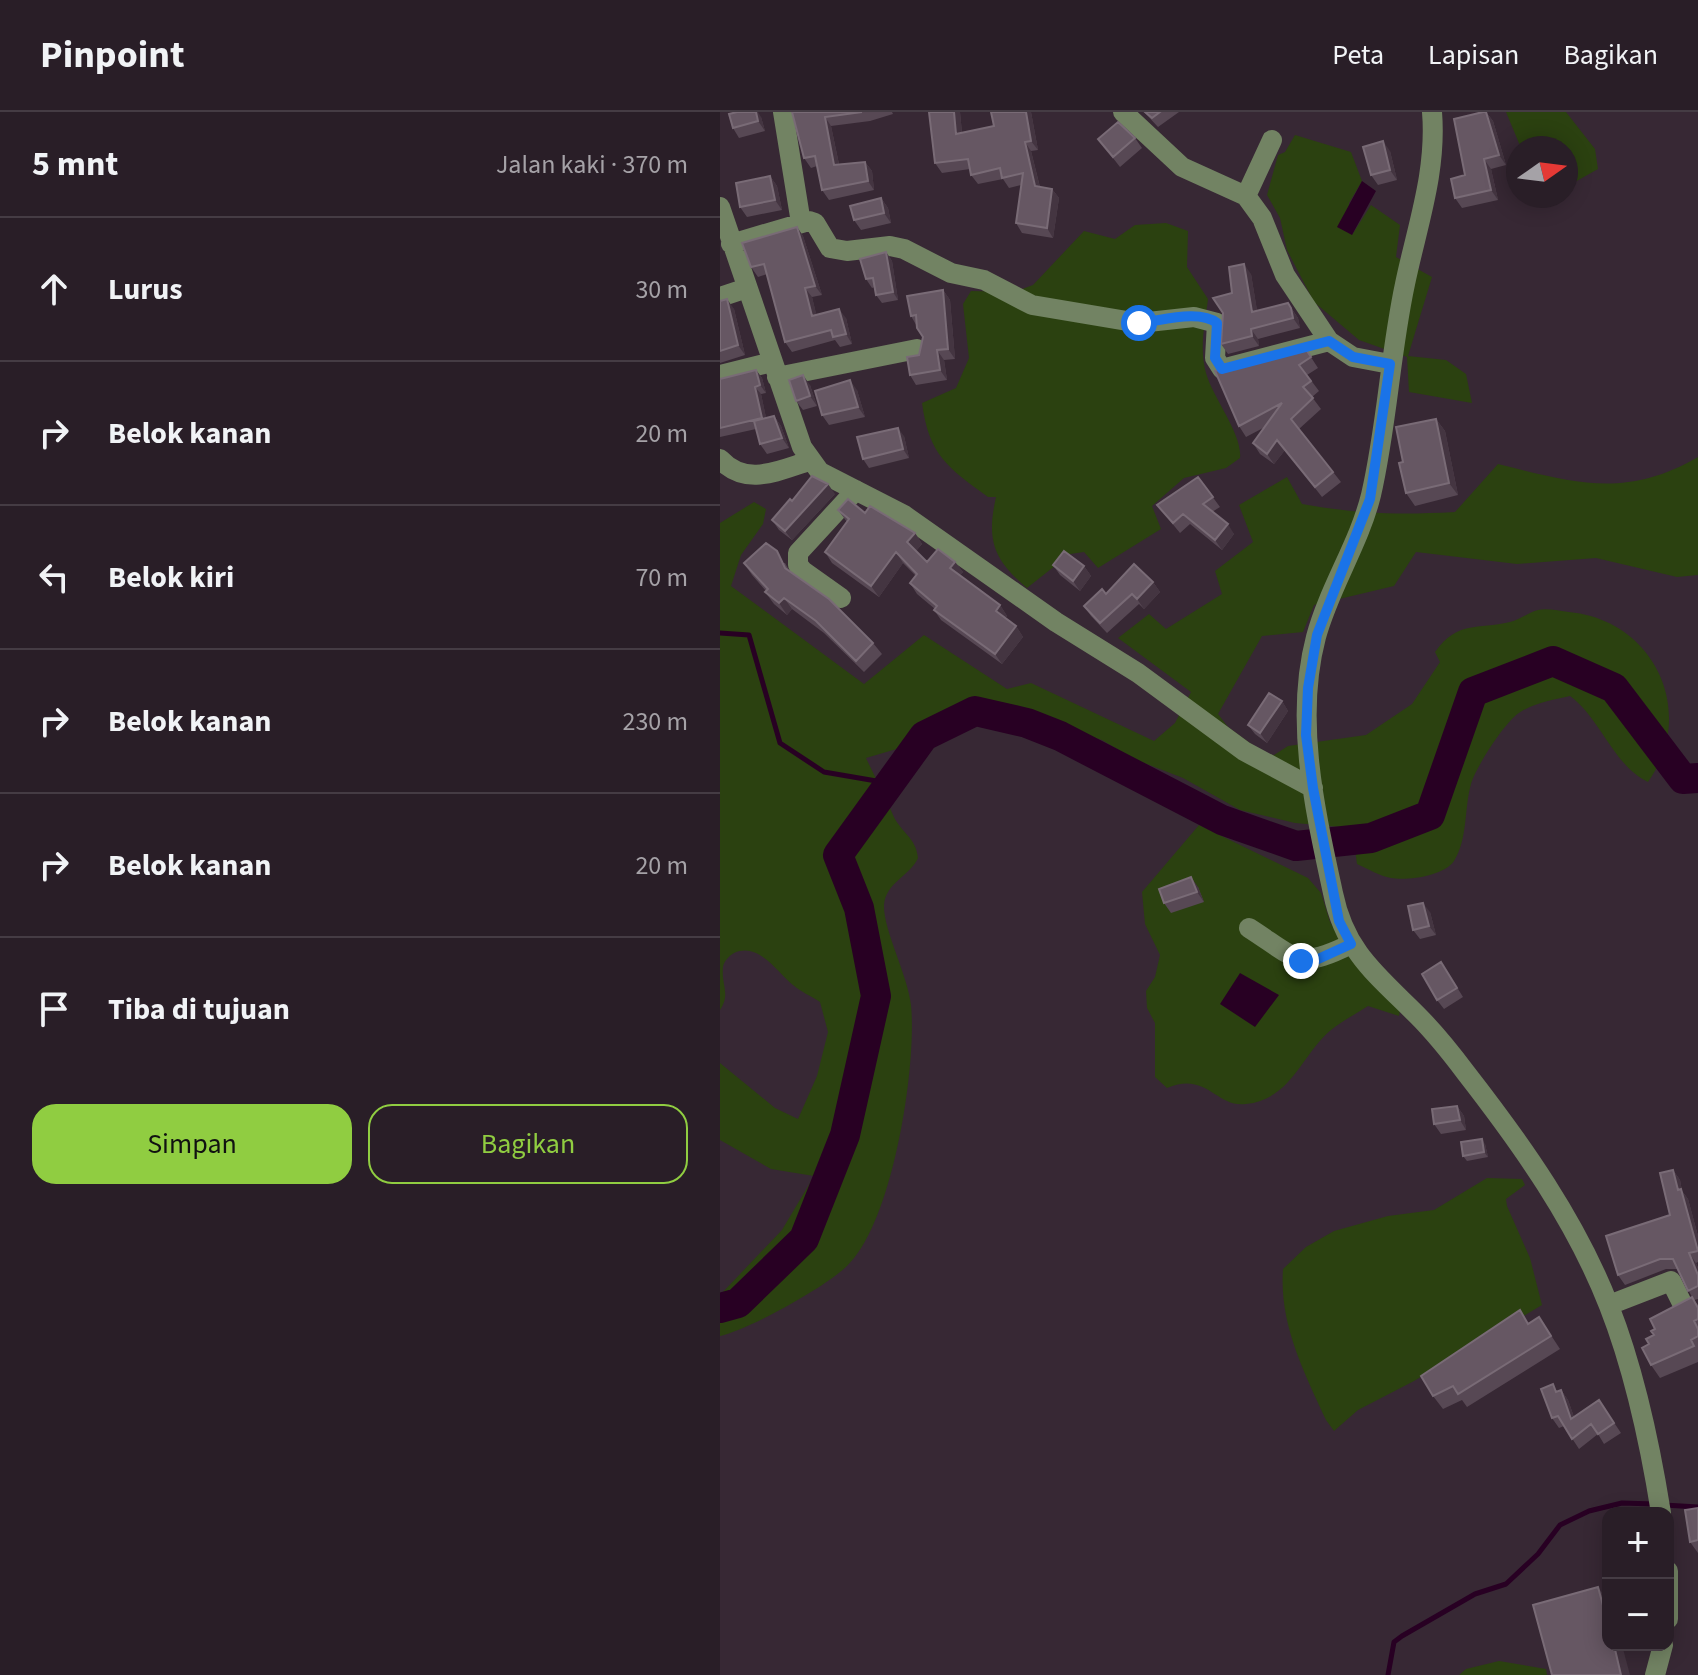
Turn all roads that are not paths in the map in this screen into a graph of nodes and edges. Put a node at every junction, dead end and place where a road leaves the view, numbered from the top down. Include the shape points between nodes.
1 (783, 112) edge
2 (1123, 112) edge
3 (1432, 112) edge
4 (1272, 140) dead end
5 (1246, 196) junction
6 (720, 207) edge
7 (801, 223) junction
8 (731, 244) junction
9 (747, 288) junction
10 (720, 297) edge
11 (1329, 341) junction
12 (917, 349) edge
13 (1390, 364) junction
14 (775, 370) junction
15 (720, 375) edge
16 (720, 459) edge
17 (809, 461) junction
18 (856, 490) junction
19 (841, 598) dead end
20 (1313, 788) junction
21 (1249, 928) dead end
22 (1351, 944) junction
23 (1682, 1303) edge
24 (1609, 1305) junction
25 (1660, 1507) edge
26 (1661, 1651) edge
27 (1655, 1675) edge

1 - 7 street
2 - 5 street via 1182,167
3 - 13 street via 1430,176
4 - 5 street
5 - 11 street via 1262,218 1285,275
6 - 8 street
7 - 8 street
7 - 11 street via 815,223 830,248 904,249 1032,305 1139,323 1214,319 1215,358 1222,369
8 - 9 street
9 - 10 street
9 - 14 street
11 - 13 street via 1353,357
12 - 14 street
13 - 20 street via 1370,499 1311,660 1306,735
14 - 15 street
14 - 17 street
16 - 17 street via 732,471 751,476
17 - 18 street
18 - 19 street via 798,553 803,571
18 - 20 street via 931,533 1244,751
20 - 22 street via 1339,921
21 - 22 street via 1301,961
22 - 24 street via 1421,1018 1497,1114 1552,1192
23 - 24 street via 1671,1281
24 - 25 street via 1638,1404
26 - 27 street

